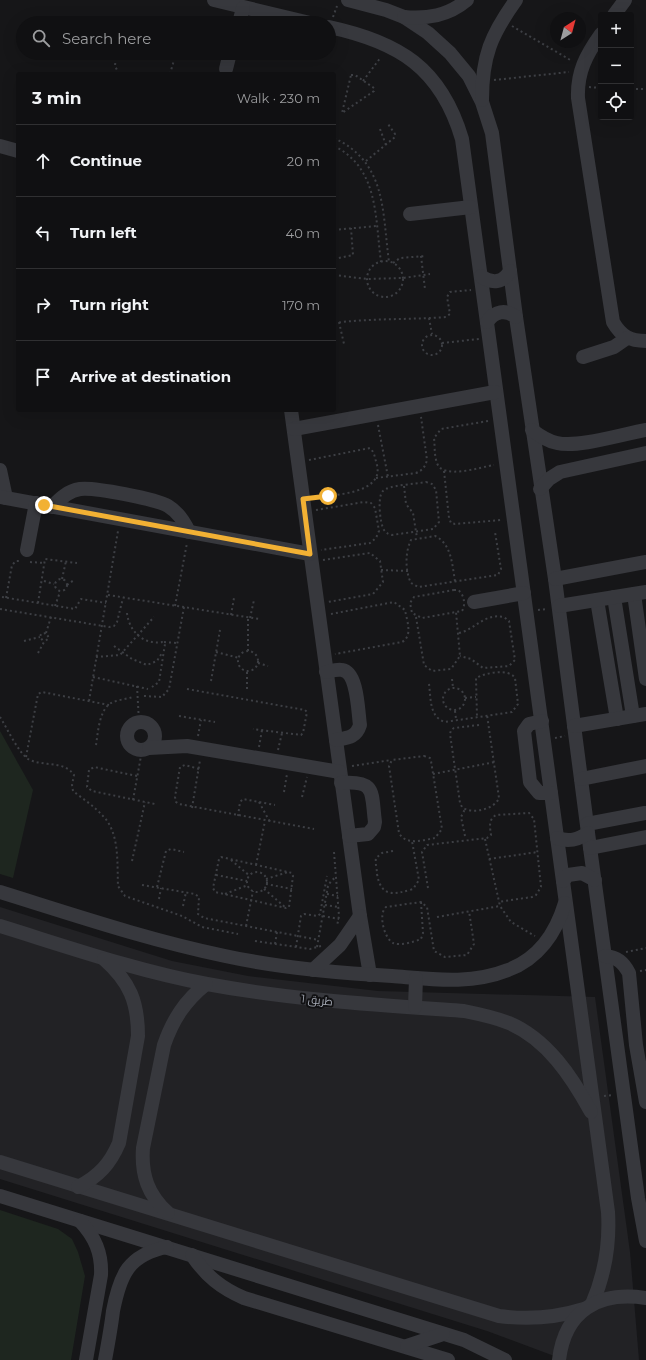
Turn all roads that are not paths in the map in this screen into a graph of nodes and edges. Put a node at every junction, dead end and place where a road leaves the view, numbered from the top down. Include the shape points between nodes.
1 (214, 0) edge
2 (348, 0) edge
3 (467, 0) edge
4 (516, 0) edge
5 (624, 0) edge
6 (243, 8) junction
7 (616, 12) edge
8 (240, 16) edge
9 (279, 16) edge
10 (404, 17) junction
11 (336, 28) edge
12 (598, 38) edge
13 (228, 60) edge
14 (226, 69) dead end
15 (482, 102) junction
16 (0, 146) edge
17 (16, 150) edge
18 (471, 207) junction
19 (410, 214) dead end
20 (510, 271) junction
21 (482, 282) junction
22 (516, 317) junction
23 (487, 322) junction
24 (627, 338) junction
25 (646, 340) edge
26 (583, 357) dead end
27 (495, 392) junction
28 (291, 412) edge
29 (294, 429) junction
30 (532, 430) junction
31 (646, 430) edge
32 (646, 453) edge
33 (0, 470) edge
34 (540, 489) junction
35 (3, 497) edge
36 (36, 503) junction
37 (52, 507) junction
38 (189, 532) junction
39 (27, 550) dead end
40 (310, 556) junction
41 (646, 562) edge
42 (555, 579) junction
43 (524, 593) junction
44 (640, 593) edge
45 (614, 597) junction
46 (597, 600) junction
47 (474, 602) dead end
48 (559, 607) junction
49 (326, 672) junction
50 (646, 678) edge
51 (639, 715) edge
52 (617, 719) junction
53 (542, 721) junction
54 (145, 724) junction
55 (575, 730) junction
56 (336, 740) junction
57 (195, 747) junction
58 (145, 750) junction
59 (646, 766) edge
60 (340, 774) junction
61 (581, 779) junction
62 (551, 793) junction
63 (645, 813) edge
64 (587, 828) junction
65 (349, 836) junction
66 (646, 837) edge
67 (557, 838) junction
68 (590, 848) junction
69 (594, 880) junction
70 (563, 881) junction
71 (0, 892) edge
72 (566, 900) junction
73 (360, 916) junction
74 (0, 926) edge
75 (609, 956) junction
76 (102, 958) junction
77 (313, 970) junction
78 (370, 975) junction
79 (416, 978) junction
80 (206, 984) junction
81 (415, 1008) junction
82 (641, 1049) edge
83 (646, 1094) edge
84 (595, 1119) junction
85 (0, 1162) edge
86 (78, 1187) junction
87 (0, 1196) edge
88 (170, 1215) junction
89 (80, 1221) junction
90 (646, 1241) edge
91 (167, 1247) junction
92 (192, 1255) junction
93 (646, 1298) edge
94 (588, 1307) junction
95 (443, 1334) junction
96 (407, 1346) junction
97 (86, 1360) edge
98 (105, 1360) edge
99 (448, 1360) edge
100 (505, 1360) edge
101 (559, 1360) edge

1 - 6 street
2 - 10 street
3 - 10 street via 447,13 433,17
4 - 15 street via 490,42 482,81
5 - 7 street
6 - 8 street
6 - 9 street
10 - 15 street via 428,33 450,53 468,76
11 - 18 street via 389,46 407,56 436,84 448,102 462,140
12 - 24 street via 581,69 578,98 611,312 616,327
13 - 14 street
15 - 20 street via 498,163
16 - 17 street
18 - 19 street
18 - 21 street
20 - 21 street via 497,282 486,279
20 - 22 street
21 - 23 street
22 - 23 street via 500,312
22 - 30 street
23 - 27 street
24 - 25 street
24 - 26 street via 614,347
27 - 29 street
27 - 43 street
28 - 29 street
29 - 40 street
30 - 31 street via 543,438 570,445
30 - 34 street
32 - 34 street via 560,472
33 - 35 street
34 - 42 street
35 - 36 street
36 - 37 street
36 - 39 street
37 - 38 street
37 - 38 street via 70,492 93,489 157,501 177,512
38 - 40 street
40 - 49 street
41 - 42 street
42 - 48 street
43 - 47 street
43 - 53 street
44 - 45 street
44 - 50 street
45 - 46 street
45 - 51 street
46 - 48 street
46 - 52 street
48 - 55 street
49 - 56 street
49 - 56 street via 343,670 348,672 354,681 360,725 352,737
51 - 52 street
52 - 55 street
53 - 62 street
53 - 62 street via 529,724 524,731 529,775 535,790 543,794
54 - 57 street via 169,738
54 - 58 street via 155,738
54 - 58 street via 130,727 126,738 131,747
55 - 61 street
56 - 60 street
57 - 58 street
57 - 60 street
59 - 61 street
60 - 65 street
60 - 65 street via 367,787 374,815 372,831 368,834
61 - 64 street
62 - 67 street
63 - 64 street
64 - 67 street via 583,836 570,840
64 - 68 street
65 - 73 street
66 - 68 street
67 - 70 street
68 - 69 street
69 - 70 street via 582,873 568,876
69 - 75 street
70 - 72 street
71 - 77 street via 112,927 181,945 269,964
72 - 79 street via 559,922 547,941 525,961 493,976 475,979
72 - 84 street
73 - 77 street via 340,945
73 - 78 street
74 - 76 street, طريق 1
75 - 82 street via 624,964 629,973
75 - 90 street via 624,1093
76 - 80 street, طريق 1
76 - 86 street via 127,984 138,1018 138,1036 119,1142 104,1170
77 - 78 street
78 - 79 street
79 - 81 street
80 - 81 street, طريق 1 via 300,998
80 - 88 street via 184,1004 169,1031 143,1148 144,1178 159,1205
81 - 84 street, طريق 1 via 464,1011 491,1016 531,1036 568,1073
82 - 83 street
84 - 94 street via 609,1231 604,1269
85 - 86 street
86 - 88 street
87 - 89 street
88 - 94 street via 499,1316 545,1318
89 - 91 street
89 - 97 street via 95,1240 102,1263
91 - 92 street
91 - 98 street via 139,1256 128,1266 121,1279
92 - 95 street
92 - 96 street via 214,1281 244,1298
93 - 94 street via 626,1295 604,1299
94 - 101 street via 569,1328 561,1345
95 - 96 street
95 - 100 street via 464,1340
96 - 99 street

